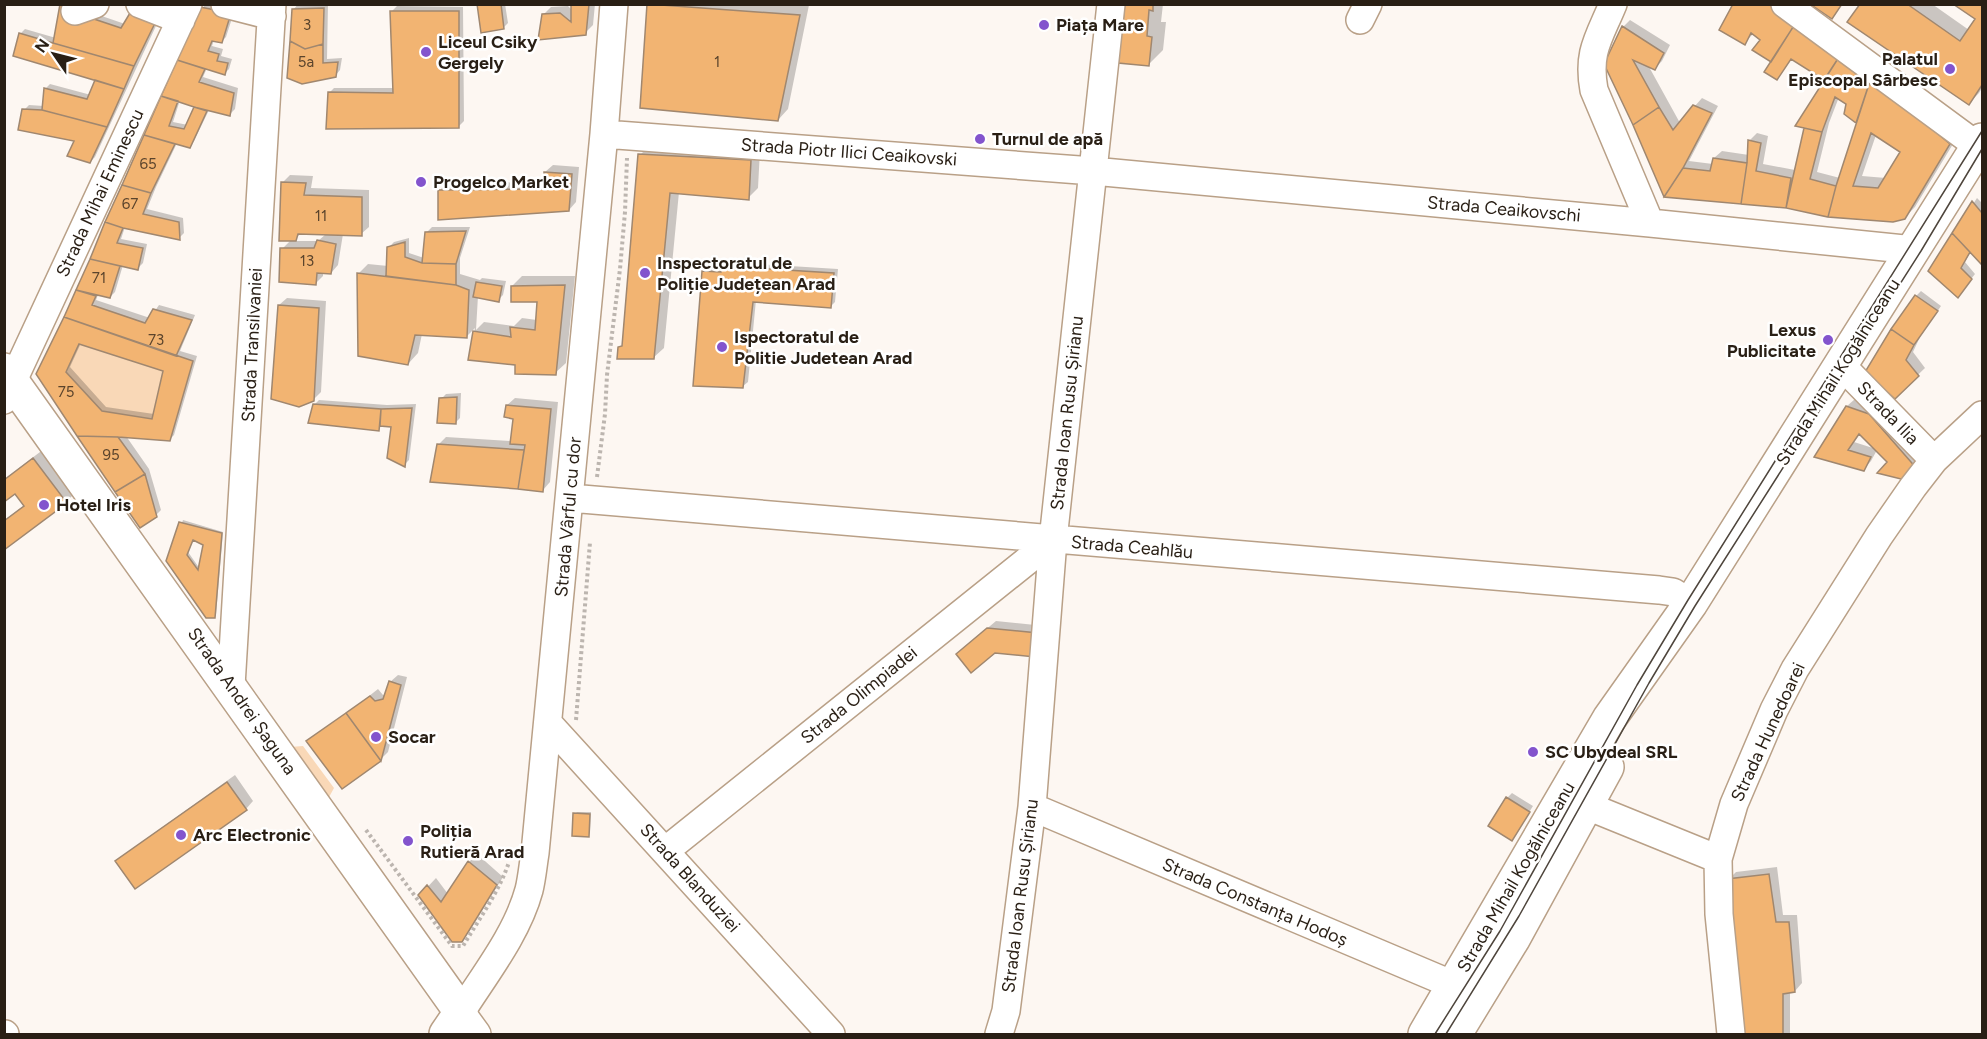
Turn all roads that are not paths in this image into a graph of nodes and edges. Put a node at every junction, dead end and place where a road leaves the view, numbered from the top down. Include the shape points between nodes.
1 (140, 4) edge
2 (225, 4) edge
3 (614, 4) edge
4 (1111, 4) edge
5 (1613, 4) edge
6 (1785, 4) edge
7 (272, 10) edge
8 (184, 12) edge
9 (604, 134) junction
10 (1981, 144) edge
11 (1093, 171) junction
12 (1650, 223) junction
13 (1914, 250) junction
14 (1842, 366) junction
15 (7, 384) edge
16 (1983, 415) edge
17 (1934, 460) junction
18 (570, 498) junction
19 (1053, 540) junction
20 (1692, 603) junction
21 (231, 686) junction
22 (548, 723) junction
23 (1585, 805) junction
24 (1032, 807) junction
25 (665, 851) junction
26 (1718, 859) junction
27 (1466, 990) junction
28 (462, 1027) edge
29 (831, 1035) edge
30 (999, 1035) edge
31 (1425, 1035) edge
32 (1455, 1035) edge
33 (1731, 1035) edge

1 - 8 street
2 - 7 street
3 - 9 street, Strada Vârful cu dor
4 - 11 street, Strada Ioan Rusu Șirianu
5 - 12 street via 1592,54 1594,90
6 - 10 street
7 - 21 street, Strada Transilvaniei
8 - 15 street, Strada Mihai Eminescu
9 - 11 street, Strada Piotr Ilici Ceaikovski
9 - 18 street, Strada Vârful cu dor
10 - 13 main road, Strada Mihail Kogălniceanu
11 - 12 street, Strada Ceaikovschi
11 - 19 street, Strada Ioan Rusu Șirianu
12 - 13 street, Strada Ceaikovschi
13 - 14 main road, Strada Mihail Kogălniceanu
14 - 17 street, Strada Ilia
14 - 20 main road, Strada Mihail Kogălniceanu
15 - 21 main road, Strada Andrei Șaguna
16 - 17 street, Strada Hunedoarei
17 - 26 street, Strada Hunedoarei via 1879,536 1795,669 1734,804
18 - 19 street, Strada Ceahlău
18 - 22 street, Strada Vârful cu dor
19 - 20 street, Strada Ceahlău via 1659,590 1673,592
19 - 24 street, Strada Ioan Rusu Șirianu
19 - 25 street, Strada Olimpiadei
20 - 23 main road, Strada Mihail Kogălniceanu
20 - 27 main road, Strada Mihail Kogălniceanu via 1609,719
21 - 28 main road, Strada Andrei Șaguna
22 - 25 street, Strada Blanduziei
22 - 28 street, Strada Vârful cu dor via 529,890
23 - 26 street
23 - 27 main road, Strada Mihail Kogălniceanu via 1512,939
24 - 27 street, Strada Constanța Hodoș
24 - 30 street, Strada Ioan Rusu Șirianu via 1006,1011
25 - 29 street, Strada Blanduziei
26 - 33 street, Strada Hunedoarei via 1719,914
27 - 31 main road, Strada Mihail Kogălniceanu
27 - 32 main road, Strada Mihail Kogălniceanu

